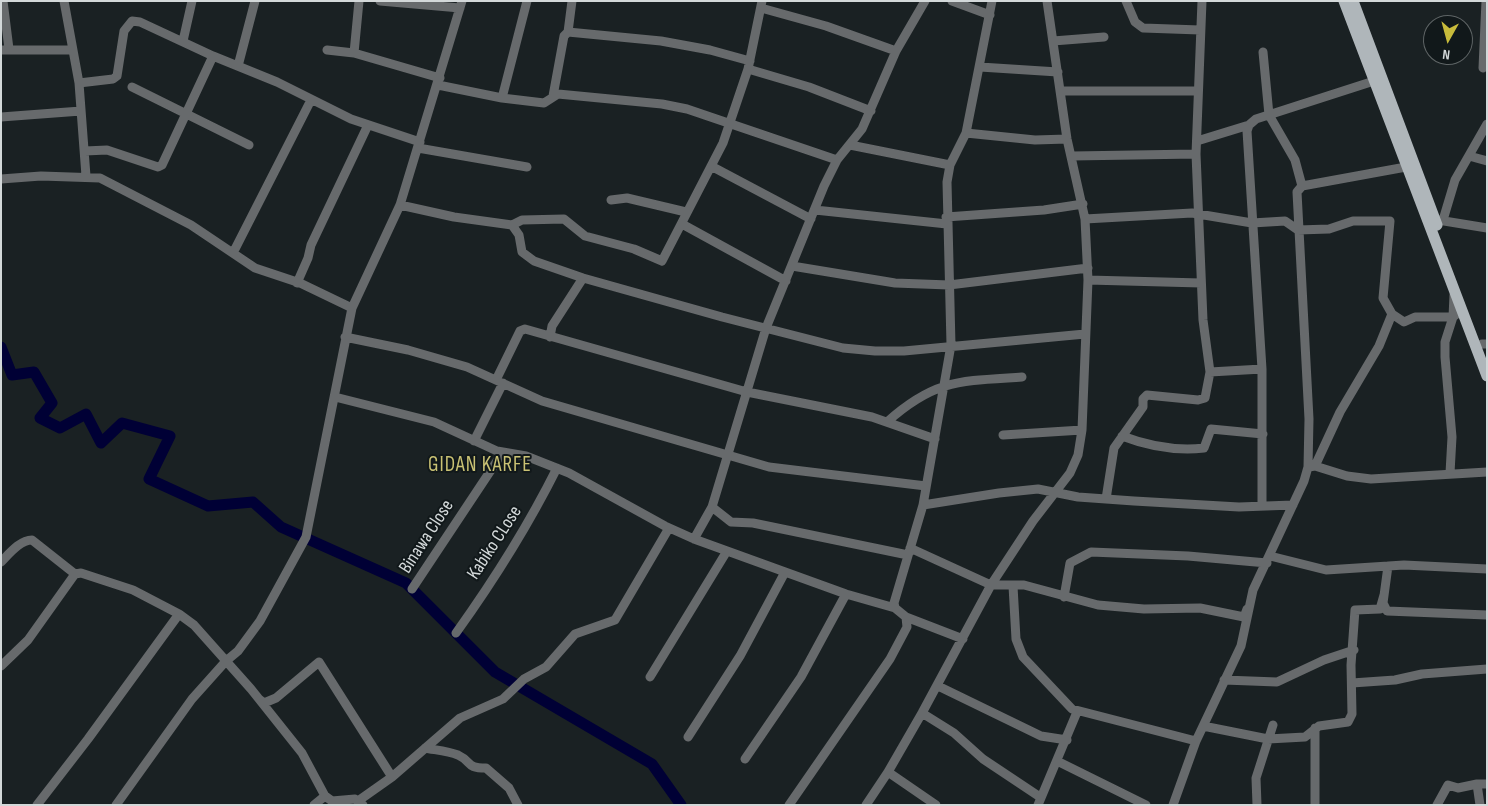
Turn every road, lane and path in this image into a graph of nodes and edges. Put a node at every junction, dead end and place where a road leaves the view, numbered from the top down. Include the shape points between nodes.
1 (4, 1) edge
2 (64, 1) edge
3 (192, 1) edge
4 (255, 1) edge
5 (359, 1) edge
6 (380, 1) edge
7 (527, 1) edge
8 (572, 1) edge
9 (925, 1) edge
10 (952, 1) edge
11 (992, 1) edge
12 (1047, 1) edge
13 (1126, 1) edge
14 (1202, 1) edge
15 (1344, 1) edge
16 (1353, 1) edge
17 (1486, 1) edge
18 (461, 5) edge
19 (762, 5) edge
20 (990, 15) junction
21 (1200, 30) junction
22 (568, 32) junction
23 (1104, 37) dead end
24 (183, 41) junction
25 (1053, 41) junction
26 (5, 50) edge
27 (72, 50) junction
28 (327, 50) dead end
29 (896, 51) junction
30 (1263, 52) dead end
31 (354, 53) junction
32 (213, 56) junction
33 (749, 65) junction
34 (238, 66) junction
35 (980, 67) junction
36 (1483, 68) dead end
37 (1058, 72) junction
38 (439, 81) junction
39 (1374, 81) junction
40 (79, 83) junction
41 (132, 87) dead end
42 (1061, 91) junction
43 (1198, 91) junction
44 (553, 96) junction
45 (502, 98) junction
46 (311, 100) junction
47 (871, 110) junction
48 (81, 111) junction
49 (185, 112) junction
50 (1269, 115) junction
51 (1, 117) edge
52 (730, 123) junction
53 (1487, 124) edge
54 (368, 125) junction
55 (1249, 125) junction
56 (966, 132) junction
57 (1067, 139) junction
58 (1197, 141) junction
59 (249, 145) dead end
60 (419, 145) junction
61 (850, 145) junction
62 (85, 151) junction
63 (1196, 154) junction
64 (1072, 156) junction
65 (1469, 156) junction
66 (837, 160) junction
67 (1487, 161) edge
68 (950, 165) junction
69 (711, 166) junction
70 (527, 167) dead end
71 (1406, 167) junction
72 (86, 176) junction
73 (1, 178) edge
74 (1302, 186) junction
75 (611, 200) dead end
76 (1083, 204) junction
77 (400, 205) junction
78 (814, 210) junction
79 (686, 212) junction
80 (1198, 215) junction
81 (811, 219) junction
82 (1085, 219) junction
83 (947, 220) junction
84 (1439, 220) junction
85 (1252, 223) junction
86 (682, 224) junction
87 (512, 225) junction
88 (1487, 228) edge
89 (1298, 230) junction
90 (234, 253) junction
91 (792, 266) junction
92 (1088, 268) junction
93 (583, 278) junction
94 (1088, 280) junction
95 (786, 281) junction
96 (298, 283) junction
97 (1201, 283) junction
98 (949, 284) junction
99 (352, 308) junction
100 (1392, 314) junction
101 (1457, 314) junction
102 (766, 328) junction
103 (1085, 334) junction
104 (345, 337) junction
105 (550, 337) junction
106 (1485, 344) edge
107 (951, 345) junction
108 (1487, 356) edge
109 (1262, 369) junction
110 (1210, 372) junction
111 (1487, 376) edge
112 (1022, 377) dead end
113 (500, 381) junction
114 (945, 386) junction
115 (747, 392) junction
116 (335, 397) junction
117 (887, 422) junction
118 (1082, 430) junction
119 (1263, 434) junction
120 (1003, 435) dead end
121 (1122, 436) junction
122 (934, 439) junction
123 (474, 441) junction
124 (503, 452) junction
125 (729, 455) junction
126 (1311, 466) junction
127 (557, 468) junction
128 (1487, 472) edge
129 (1450, 473) junction
130 (926, 486) junction
131 (1057, 492) junction
132 (1106, 499) junction
133 (923, 505) junction
134 (1262, 505) junction
135 (1293, 505) junction
136 (712, 507) junction
137 (668, 528) junction
138 (694, 538) junction
139 (728, 551) junction
140 (909, 551) junction
141 (1268, 559) junction
142 (1, 562) edge
143 (1388, 566) junction
144 (1487, 569) edge
145 (785, 572) junction
146 (76, 574) junction
147 (991, 585) junction
148 (1013, 586) junction
149 (412, 589) dead end
150 (1253, 590) junction
151 (846, 594) junction
152 (1384, 595) junction
153 (1064, 596) junction
154 (895, 608) junction
155 (179, 614) junction
156 (1487, 615) edge
157 (906, 617) junction
158 (456, 633) dead end
159 (963, 639) junction
160 (1354, 650) junction
161 (226, 661) junction
162 (1, 666) edge
163 (1487, 669) edge
164 (650, 677) dead end
165 (1224, 680) junction
166 (1352, 683) junction
167 (938, 686) junction
168 (251, 689) junction
169 (1077, 712) junction
170 (922, 713) junction
171 (1273, 725) dead end
172 (1203, 726) junction
173 (1315, 728) junction
174 (688, 737) dead end
175 (1268, 739) junction
176 (1067, 740) junction
177 (1196, 741) junction
178 (425, 748) junction
179 (745, 760) dead end
180 (1057, 761) junction
181 (888, 772) junction
182 (392, 777) junction
183 (1477, 784) junction
184 (1487, 784) edge
185 (325, 796) junction
186 (1039, 801) edge
187 (360, 803) edge
188 (36, 805) edge
189 (116, 805) edge
190 (314, 805) edge
191 (518, 805) edge
192 (789, 805) edge
193 (866, 805) edge
194 (936, 805) edge
195 (1146, 805) edge
196 (1173, 805) edge
197 (1256, 805) edge
198 (1315, 805) edge
199 (1437, 805) edge
200 (1480, 805) edge

1 - 26 street
2 - 27 street
3 - 24 street
4 - 34 street
5 - 31 street
6 - 18 street
7 - 45 street
8 - 22 street
9 - 29 street
10 - 20 street
11 - 20 street
12 - 25 street
13 - 21 street via 1135,22 1143,28
14 - 21 street
15 - 39 main road
16 - 84 main road
17 - 36 street
18 - 38 street
19 - 29 street
19 - 33 street
20 - 35 street
21 - 43 street
22 - 33 street via 662,41 710,50
22 - 44 street via 564,36
23 - 25 street
24 - 32 street
24 - 40 street via 150,25 132,21 124,31 117,76
25 - 37 street
26 - 27 street
27 - 40 street
28 - 31 street
29 - 47 street
30 - 50 street
31 - 38 street
32 - 34 street
32 - 49 street
33 - 47 street
33 - 52 street
34 - 46 street
35 - 37 street
35 - 56 street
37 - 42 street
38 - 45 street
38 - 60 street
39 - 50 street
39 - 71 main road
40 - 48 street
41 - 49 street
42 - 43 street
42 - 57 street
43 - 58 street
44 - 45 street via 544,103
44 - 52 street via 662,104
46 - 54 street
46 - 90 street
47 - 61 street
48 - 51 street
48 - 62 street
49 - 59 street
49 - 62 street via 162,166 107,150
50 - 55 street
50 - 74 street via 1295,160
52 - 66 street
52 - 69 street
53 - 65 street
54 - 60 street
54 - 96 street via 311,245
55 - 58 street
55 - 85 street
56 - 57 street via 1035,140
56 - 68 street
57 - 64 street
58 - 63 street
60 - 70 street
60 - 77 street
61 - 66 street
61 - 68 street
62 - 72 street
63 - 64 street
63 - 80 street
64 - 76 street
65 - 67 street
65 - 84 street
66 - 78 street
68 - 83 street
69 - 79 street
69 - 81 street
71 - 74 street
71 - 101 main road via 1454,291
72 - 73 street
72 - 90 street via 111,182 191,225
74 - 89 street via 1296,196
75 - 79 street via 627,198
76 - 82 street
76 - 83 street
77 - 87 street
77 - 99 street
78 - 81 street
78 - 83 street
79 - 86 street
80 - 82 street
80 - 85 street
80 - 97 street
81 - 91 street
82 - 92 street
83 - 98 street
84 - 88 street
84 - 106 main road
85 - 89 street via 1285,221
85 - 109 street
86 - 87 street via 662,261 634,249 585,236 564,219 522,220
86 - 95 street
87 - 93 street via 526,258
89 - 100 street via 1329,229 1353,221 1390,221 1383,298
89 - 126 street
90 - 96 street via 255,268
91 - 95 street
91 - 98 street via 895,283
92 - 94 street
92 - 98 street
93 - 102 street
93 - 105 street via 552,326
94 - 97 street
94 - 103 street
95 - 102 street
96 - 99 street
97 - 110 street
98 - 107 street
99 - 104 street
100 - 101 street via 1404,322 1415,317
100 - 126 street via 1380,346
101 - 111 main road
101 - 129 street via 1445,342 1452,437
102 - 107 street via 843,348 875,351
102 - 115 street
103 - 107 street
103 - 118 street
104 - 113 street via 434,356
104 - 116 street
105 - 113 street via 531,330 520,331
105 - 115 street
106 - 108 main road
107 - 114 street
109 - 110 street
109 - 119 street
110 - 121 street via 1205,398 1147,395 1143,407
112 - 114 street
113 - 123 street
113 - 125 street via 542,401
114 - 117 street via 921,395
114 - 122 street
115 - 117 street
115 - 125 street
116 - 123 street via 434,422
116 - 161 street via 306,537 260,621 238,651
117 - 122 street
118 - 120 street
118 - 131 street via 1078,455
119 - 121 street via 1211,429 1204,448 1188,450 1153,446
119 - 134 street
121 - 132 street via 1114,448
122 - 130 street
123 - 124 street
124 - 127 street via 526,456
124 - 149 street, Binawa Close
125 - 130 street via 769,466
125 - 136 street
126 - 129 street via 1371,479
126 - 135 street
127 - 137 street
127 - 158 street, Kabiko CLose via 508,556
128 - 129 street
130 - 133 street
131 - 132 street
131 - 133 street via 1038,489
131 - 147 street via 1033,521
132 - 134 street via 1239,507
133 - 140 street
134 - 135 street
135 - 141 street
136 - 138 street
136 - 140 street via 730,522 753,523
137 - 138 street
137 - 178 street via 616,620 574,634 546,666 524,679 503,699 464,715
138 - 139 street
139 - 145 street
139 - 164 street
140 - 147 street
140 - 154 street
141 - 143 street via 1326,570
141 - 150 street
141 - 153 street via 1090,552 1070,564
142 - 146 street via 13,550 32,540
143 - 144 street
143 - 152 street
145 - 151 street
145 - 174 street via 740,656
146 - 155 street via 133,590
146 - 162 street via 28,640
147 - 148 street
147 - 159 street
148 - 153 street
148 - 169 street via 1016,639 1023,657
150 - 153 street via 1244,617 1200,608 1144,609 1098,605
150 - 165 street via 1245,632
151 - 154 street
151 - 179 street via 801,677
152 - 156 street via 1387,611
152 - 160 street via 1380,609 1355,610
154 - 157 street
155 - 161 street via 194,625
155 - 188 street
157 - 159 street
157 - 192 street via 907,627 890,659
159 - 167 street
160 - 165 street via 1277,682
160 - 166 street
161 - 168 street
161 - 189 street via 192,699
163 - 166 street
165 - 172 street
166 - 173 street via 1351,718 1348,722
167 - 170 street
167 - 176 street via 1041,736
168 - 182 street via 264,703 276,698 319,662
168 - 185 street via 302,753
169 - 176 street
169 - 177 street via 1154,728
170 - 181 street
170 - 186 street via 954,733
171 - 175 street
172 - 175 street
172 - 177 street
173 - 175 street via 1305,737
173 - 198 street
175 - 197 street via 1256,778
176 - 180 street
177 - 196 street
178 - 182 street
178 - 191 street via 460,756 476,769 486,768 509,788
180 - 186 street
180 - 195 street
181 - 193 street
181 - 194 street
182 - 187 street
183 - 184 street
183 - 199 street via 1458,788 1448,785
183 - 200 street
185 - 187 street via 332,802 348,798
185 - 190 street

